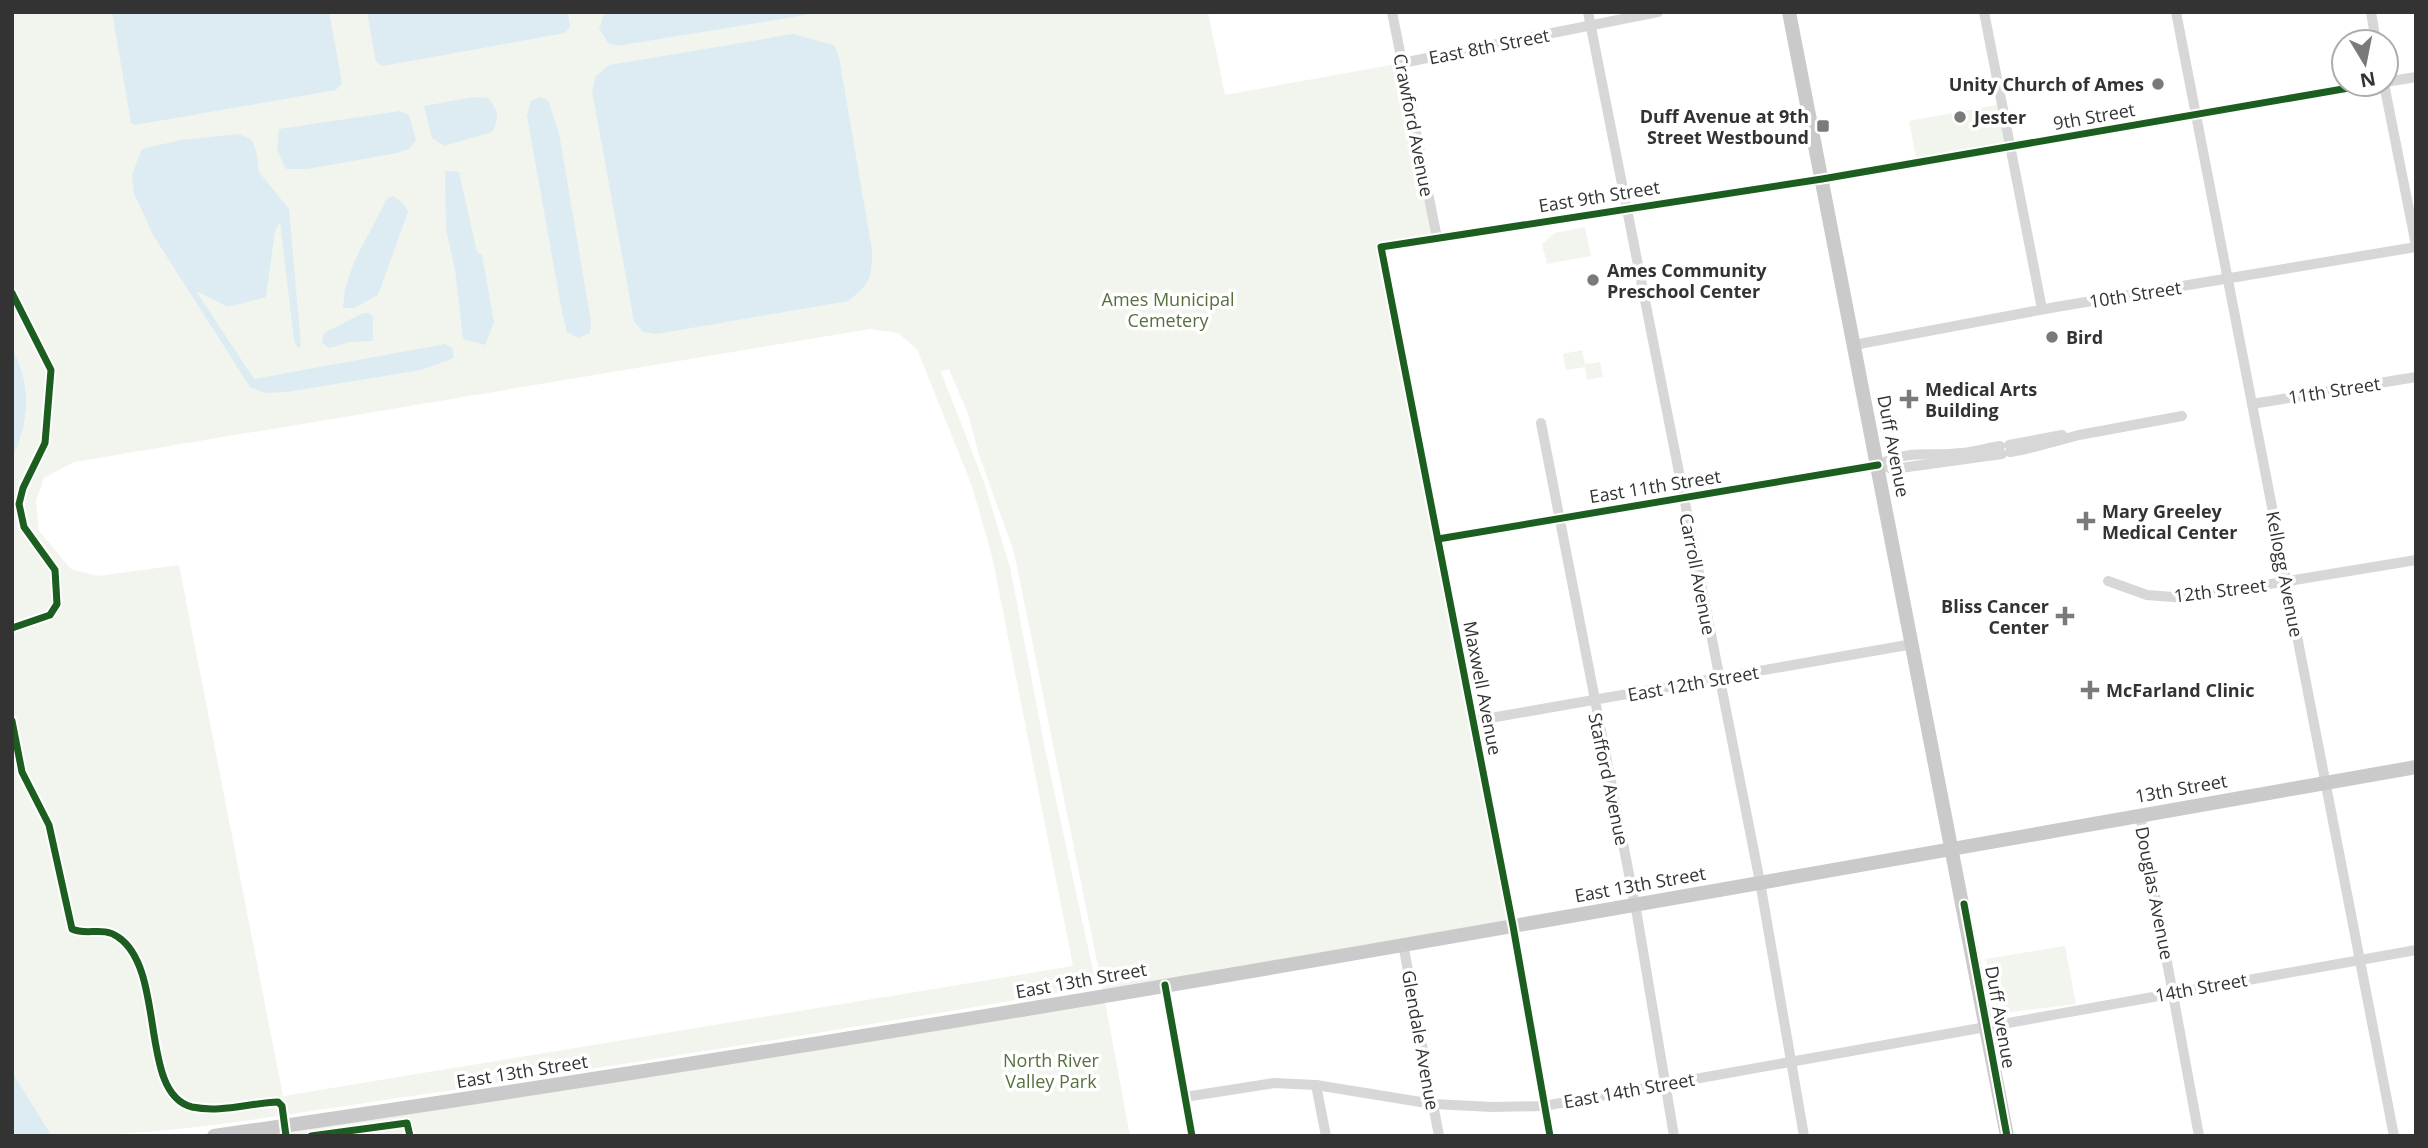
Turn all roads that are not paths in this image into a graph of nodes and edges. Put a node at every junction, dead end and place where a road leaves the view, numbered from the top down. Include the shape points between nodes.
1 (1392, 12) edge
2 (1588, 12) edge
3 (1658, 12) edge
4 (1789, 12) edge
5 (1984, 12) edge
6 (2176, 12) edge
7 (1590, 25) junction
8 (1402, 63) junction
9 (2330, 91) edge
10 (2388, 98) edge
11 (2196, 114) junction
12 (2010, 147) junction
13 (1822, 179) junction
14 (1626, 207) junction
15 (1437, 238) junction
16 (2416, 246) edge
17 (1381, 247) joint
18 (2228, 278) junction
19 (2042, 309) junction
20 (1854, 345) junction
21 (2416, 377) edge
22 (2252, 404) junction
23 (2182, 416) dead end
24 (1541, 423) dead end
25 (2079, 435) junction
26 (2005, 449) junction
27 (1878, 465) junction
28 (1683, 498) junction
29 (1559, 518) junction
30 (1438, 538) junction
31 (2416, 560) edge
32 (2108, 582) dead end
33 (2287, 582) junction
34 (1913, 644) junction
35 (1719, 678) junction
36 (1593, 700) junction
37 (1473, 721) junction
38 (2416, 767) edge
39 (2325, 783) junction
40 (2140, 815) junction
41 (1953, 849) junction
42 (1760, 882) junction
43 (1635, 904) junction
44 (1513, 926) junction
45 (1404, 944) junction
46 (2416, 950) edge
47 (2360, 958) junction
48 (1165, 985) junction
49 (2173, 992) junction
50 (1987, 1026) junction
51 (1791, 1061) junction
52 (1665, 1084) junction
53 (1316, 1085) junction
54 (1185, 1097) junction
55 (1433, 1104) junction
56 (1544, 1106) junction
57 (214, 1136) edge
58 (1192, 1136) edge
59 (1325, 1136) edge
60 (1439, 1136) edge
61 (1550, 1136) edge
62 (1674, 1136) edge
63 (1804, 1136) edge
64 (2007, 1136) edge
65 (2199, 1136) edge
66 (2394, 1136) edge

1 - 8 street, Crawford Avenue
2 - 7 street, Carroll Avenue
3 - 7 street, East 8th Street
4 - 13 main road, Duff Avenue
5 - 12 street
6 - 11 street, Kellogg Avenue
7 - 8 street, East 8th Street
7 - 14 street, Carroll Avenue
8 - 15 street, Crawford Avenue
9 - 11 street, 9th Street
10 - 16 street
11 - 12 street, 9th Street
11 - 18 street, Kellogg Avenue
12 - 13 street, 9th Street
12 - 19 street
13 - 14 street, East 9th Street
13 - 20 main road, Duff Avenue
14 - 15 street, East 9th Street
14 - 28 street, Carroll Avenue
15 - 17 street, East 9th Street
16 - 18 street, 10th Street
17 - 30 street, Maxwell Avenue
18 - 19 street, 10th Street
18 - 22 street, Kellogg Avenue
19 - 20 street, 10th Street
20 - 27 main road, Duff Avenue
21 - 22 street, 11th Street
22 - 33 street, Kellogg Avenue
23 - 25 street
24 - 29 street, Stafford Avenue
25 - 26 street via 2057,435
25 - 26 street via 2028,449
26 - 27 street via 1893,470
27 - 28 street, East 11th Street
27 - 34 main road, Duff Avenue
28 - 29 street, East 11th Street
28 - 35 street, Carroll Avenue
29 - 30 street, East 11th Street
29 - 36 street, Stafford Avenue
30 - 37 street, Maxwell Avenue
31 - 33 street, 12th Street
32 - 33 street, 12th Street via 2147,595 2185,598
33 - 39 street, Kellogg Avenue
34 - 35 street, East 12th Street
34 - 41 main road, Duff Avenue
35 - 36 street, East 12th Street
35 - 42 street, Carroll Avenue
36 - 37 street, East 12th Street
36 - 43 street, Stafford Avenue
37 - 44 street, Maxwell Avenue
38 - 39 main road, 13th Street
39 - 40 main road, 13th Street
39 - 47 street, Kellogg Avenue
40 - 41 main road, 13th Street
40 - 49 street, Douglas Avenue
41 - 42 main road, East 13th Street
41 - 50 main road, Duff Avenue
42 - 43 main road, East 13th Street
42 - 51 street, Carroll Avenue
43 - 44 main road, East 13th Street
43 - 52 street, Stafford Avenue
44 - 45 main road, East 13th Street
44 - 56 street, Maxwell Avenue
45 - 48 main road, East 13th Street
45 - 55 street, Glendale Avenue
46 - 47 street, 14th Street
47 - 49 street, 14th Street
47 - 66 street, Kellogg Avenue
48 - 54 street
48 - 57 main road, East 13th Street via 556,1087
49 - 50 street, 14th Street
49 - 65 street, Douglas Avenue
50 - 51 street, East 14th Street
50 - 64 main road, Duff Avenue
51 - 52 street, East 14th Street
51 - 63 street, Carroll Avenue
52 - 56 street, East 14th Street
52 - 62 street, Stafford Avenue
53 - 54 street, East 14th Street via 1274,1083
53 - 55 street, East 14th Street
53 - 59 street
54 - 58 street
55 - 56 street, East 14th Street
55 - 60 street, Glendale Avenue
56 - 61 street, Maxwell Avenue

